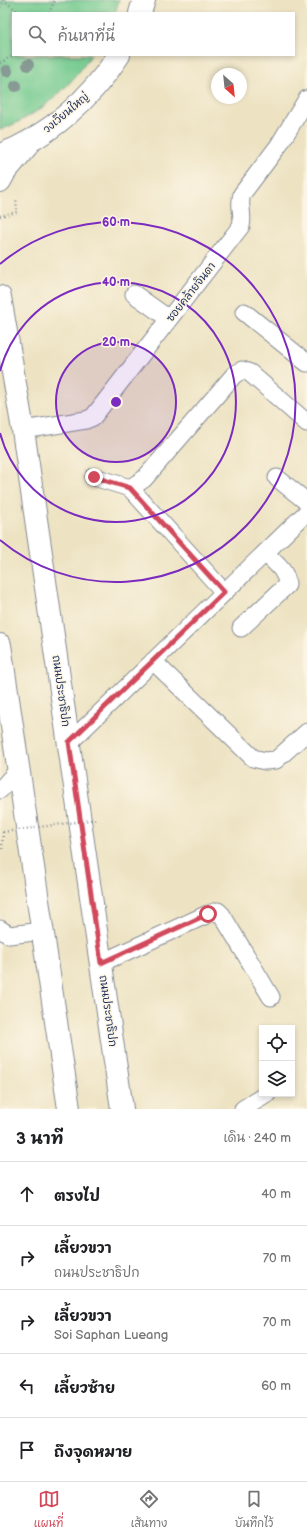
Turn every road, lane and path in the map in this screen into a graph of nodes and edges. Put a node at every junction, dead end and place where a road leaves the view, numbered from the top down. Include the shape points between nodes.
1 (4, 0) edge
2 (55, 0) edge
3 (144, 0) edge
4 (0, 7) edge
5 (19, 12) edge
6 (49, 12) edge
7 (140, 12) edge
8 (12, 56) edge
9 (118, 56) edge
10 (0, 62) edge
11 (307, 99) edge
12 (35, 138) junction
13 (0, 155) edge
14 (0, 181) edge
15 (16, 198) dead end
16 (0, 216) edge
17 (134, 294) dead end
18 (0, 297) edge
19 (244, 312) dead end
20 (169, 319) junction
21 (307, 363) edge
22 (307, 423) edge
23 (23, 430) junction
24 (94, 477) dead end
25 (277, 478) dead end
26 (130, 488) junction
27 (307, 502) edge
28 (307, 512) edge
29 (265, 553) junction
30 (224, 592) junction
31 (241, 628) dead end
32 (0, 645) edge
33 (153, 661) junction
34 (5, 713) edge
35 (307, 732) edge
36 (69, 742) junction
37 (19, 769) junction
38 (0, 790) edge
39 (98, 819) dead end
40 (2, 849) dead end
41 (0, 929) edge
42 (43, 931) junction
43 (101, 963) junction
44 (271, 997) dead end
45 (262, 1097) edge
46 (69, 1109) edge
47 (122, 1109) edge
48 (243, 1109) edge

1 - 4 path
1 - 5 path
2 - 6 path
3 - 7 main road
8 - 10 path
9 - 12 main road, วงเวียนใหญ่ via 86,97
11 - 20 street, ซอยคล้ายจินดา via 279,145 242,194 241,226
12 - 13 main road, วงเวียนใหญ่
12 - 14 main road
15 - 16 path via 17,212
17 - 20 street
18 - 23 main road, ถนนประชาธิปก
19 - 21 street
20 - 23 street, ซอยคล้ายจินดา via 93,417
22 - 26 street via 250,373 242,370 234,375 144,479
23 - 36 main road, ถนนประชาธิปก
24 - 26 street
25 - 27 street
26 - 30 street
28 - 29 street
29 - 30 street
29 - 31 street via 282,570 287,578 287,585
30 - 33 street
32 - 34 main road
33 - 35 street via 253,758 276,760
33 - 36 street
34 - 37 main road
36 - 43 main road, ถนนประชาธิปก
37 - 38 street
37 - 42 main road
39 - 40 path, bridge via 3,832
41 - 42 street via 9,935
42 - 46 main road
43 - 44 street via 218,911
43 - 47 main road, ถนนประชาธิปก
45 - 48 street

